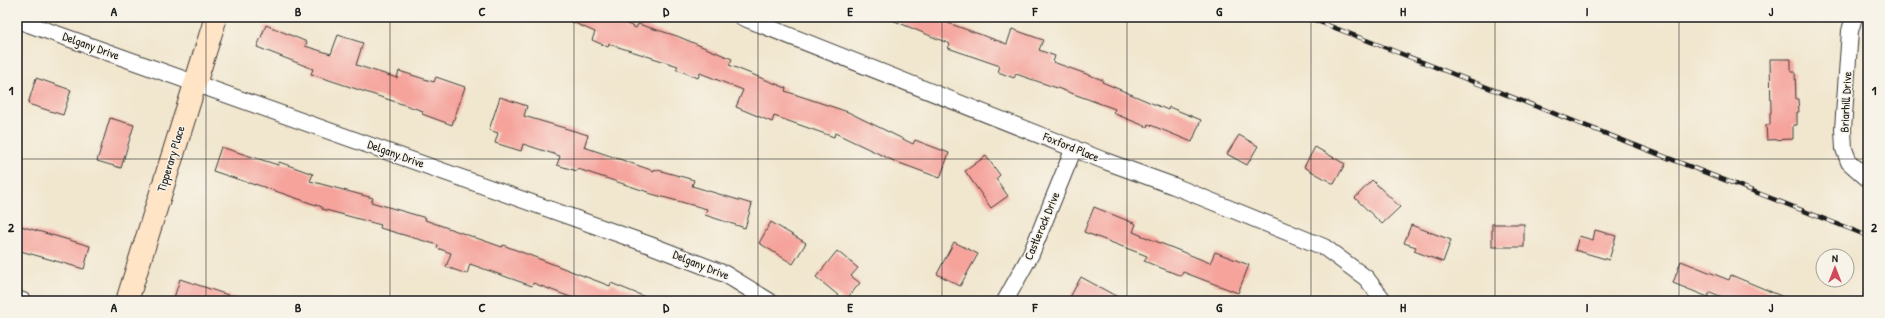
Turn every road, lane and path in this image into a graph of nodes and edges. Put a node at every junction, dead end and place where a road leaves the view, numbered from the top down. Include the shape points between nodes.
1 (216, 17) edge
2 (742, 17) edge
3 (1854, 17) edge
4 (17, 20) edge
5 (195, 83) junction
6 (1074, 148) junction
7 (1868, 179) edge
8 (17, 299) edge
9 (23, 301) edge
10 (127, 301) edge
11 (769, 301) edge
12 (1005, 301) edge
13 (1384, 301) edge

1 - 5 street, Tipperary Place
2 - 6 street, Foxford Place
3 - 7 street, Briarhill Drive via 1850,30 1843,128 1844,149 1849,162
4 - 5 street, Delgany Drive
5 - 10 street, Tipperary Place
5 - 11 street, Delgany Drive via 697,262 725,274
6 - 12 street, Castlerock Drive via 1031,254
6 - 13 street, Foxford Place via 1324,247 1366,278
8 - 9 street

